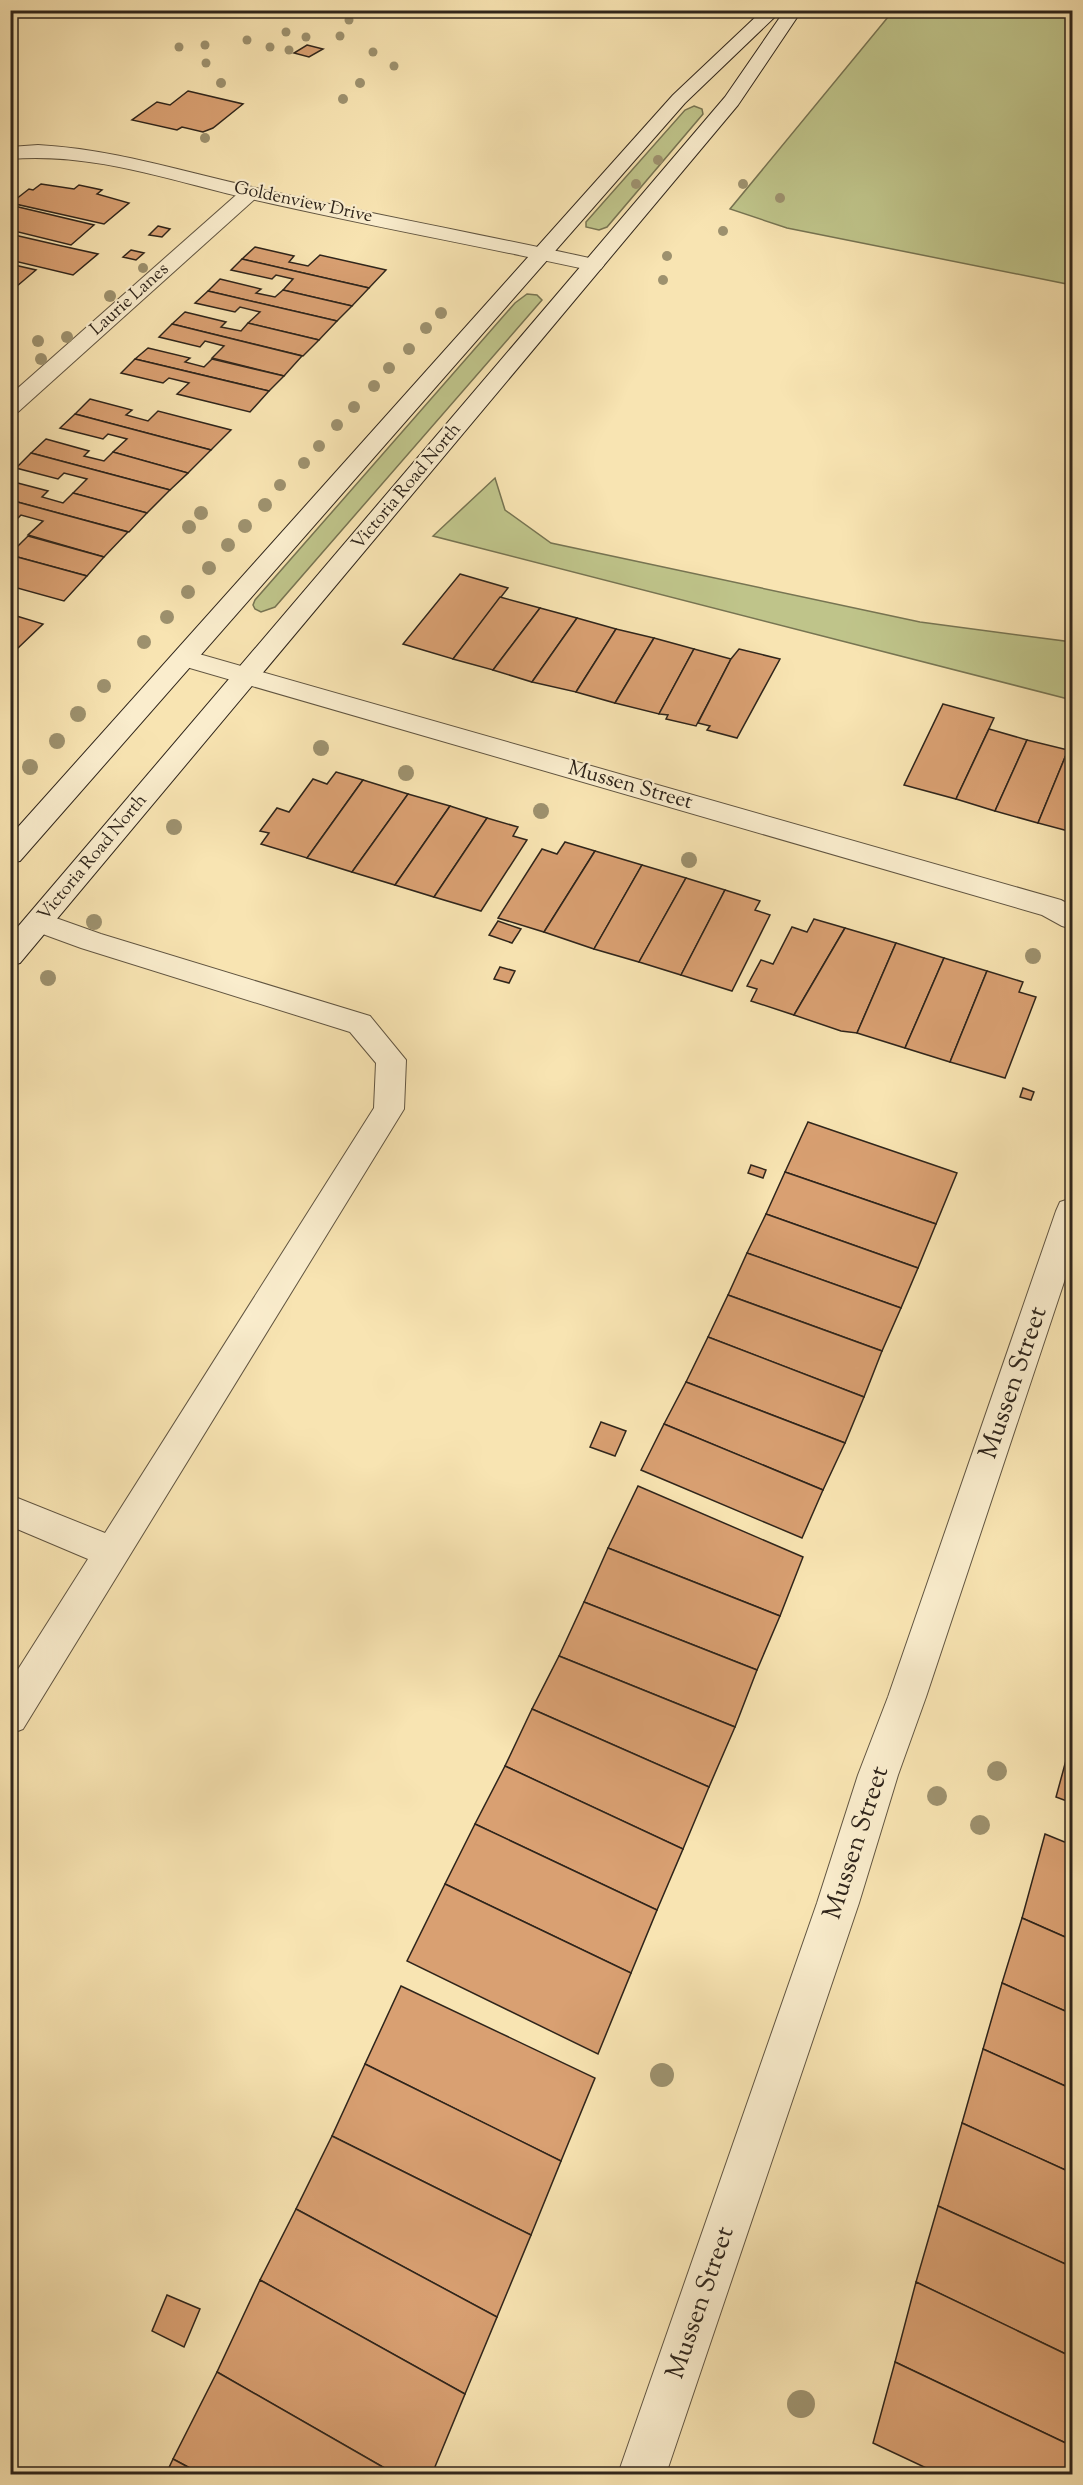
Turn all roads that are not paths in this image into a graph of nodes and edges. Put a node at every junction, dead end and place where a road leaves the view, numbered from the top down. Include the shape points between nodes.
1 (774, 10) edge
2 (794, 10) edge
3 (10, 153) edge
4 (250, 193) junction
5 (542, 254) junction
6 (594, 265) junction
7 (10, 406) edge
8 (185, 658) junction
9 (246, 677) junction
10 (10, 854) edge
11 (1072, 919) edge
12 (39, 922) junction
13 (10, 956) edge
14 (1072, 1211) edge
15 (10, 1510) edge
16 (113, 1553) junction
17 (10, 1716) edge
18 (642, 2475) edge

1 - 5 main road via 679,99
2 - 6 main road, Victoria Road North via 732,101
3 - 4 main road, Goldenview Drive via 86,154
4 - 5 main road, Goldenview Drive
4 - 7 lane, Laurie Lanes
5 - 6 main road, Goldenview Drive
5 - 8 main road
6 - 9 main road, Victoria Road North
8 - 9 main road, Mussen Street
8 - 10 main road
9 - 11 main road, Mussen Street via 1034,902
9 - 12 main road, Victoria Road North
12 - 13 main road, Victoria Road North
12 - 16 lane via 360,1024 391,1060 389,1109
14 - 18 main road, Mussen Street
15 - 16 lane
16 - 17 lane

